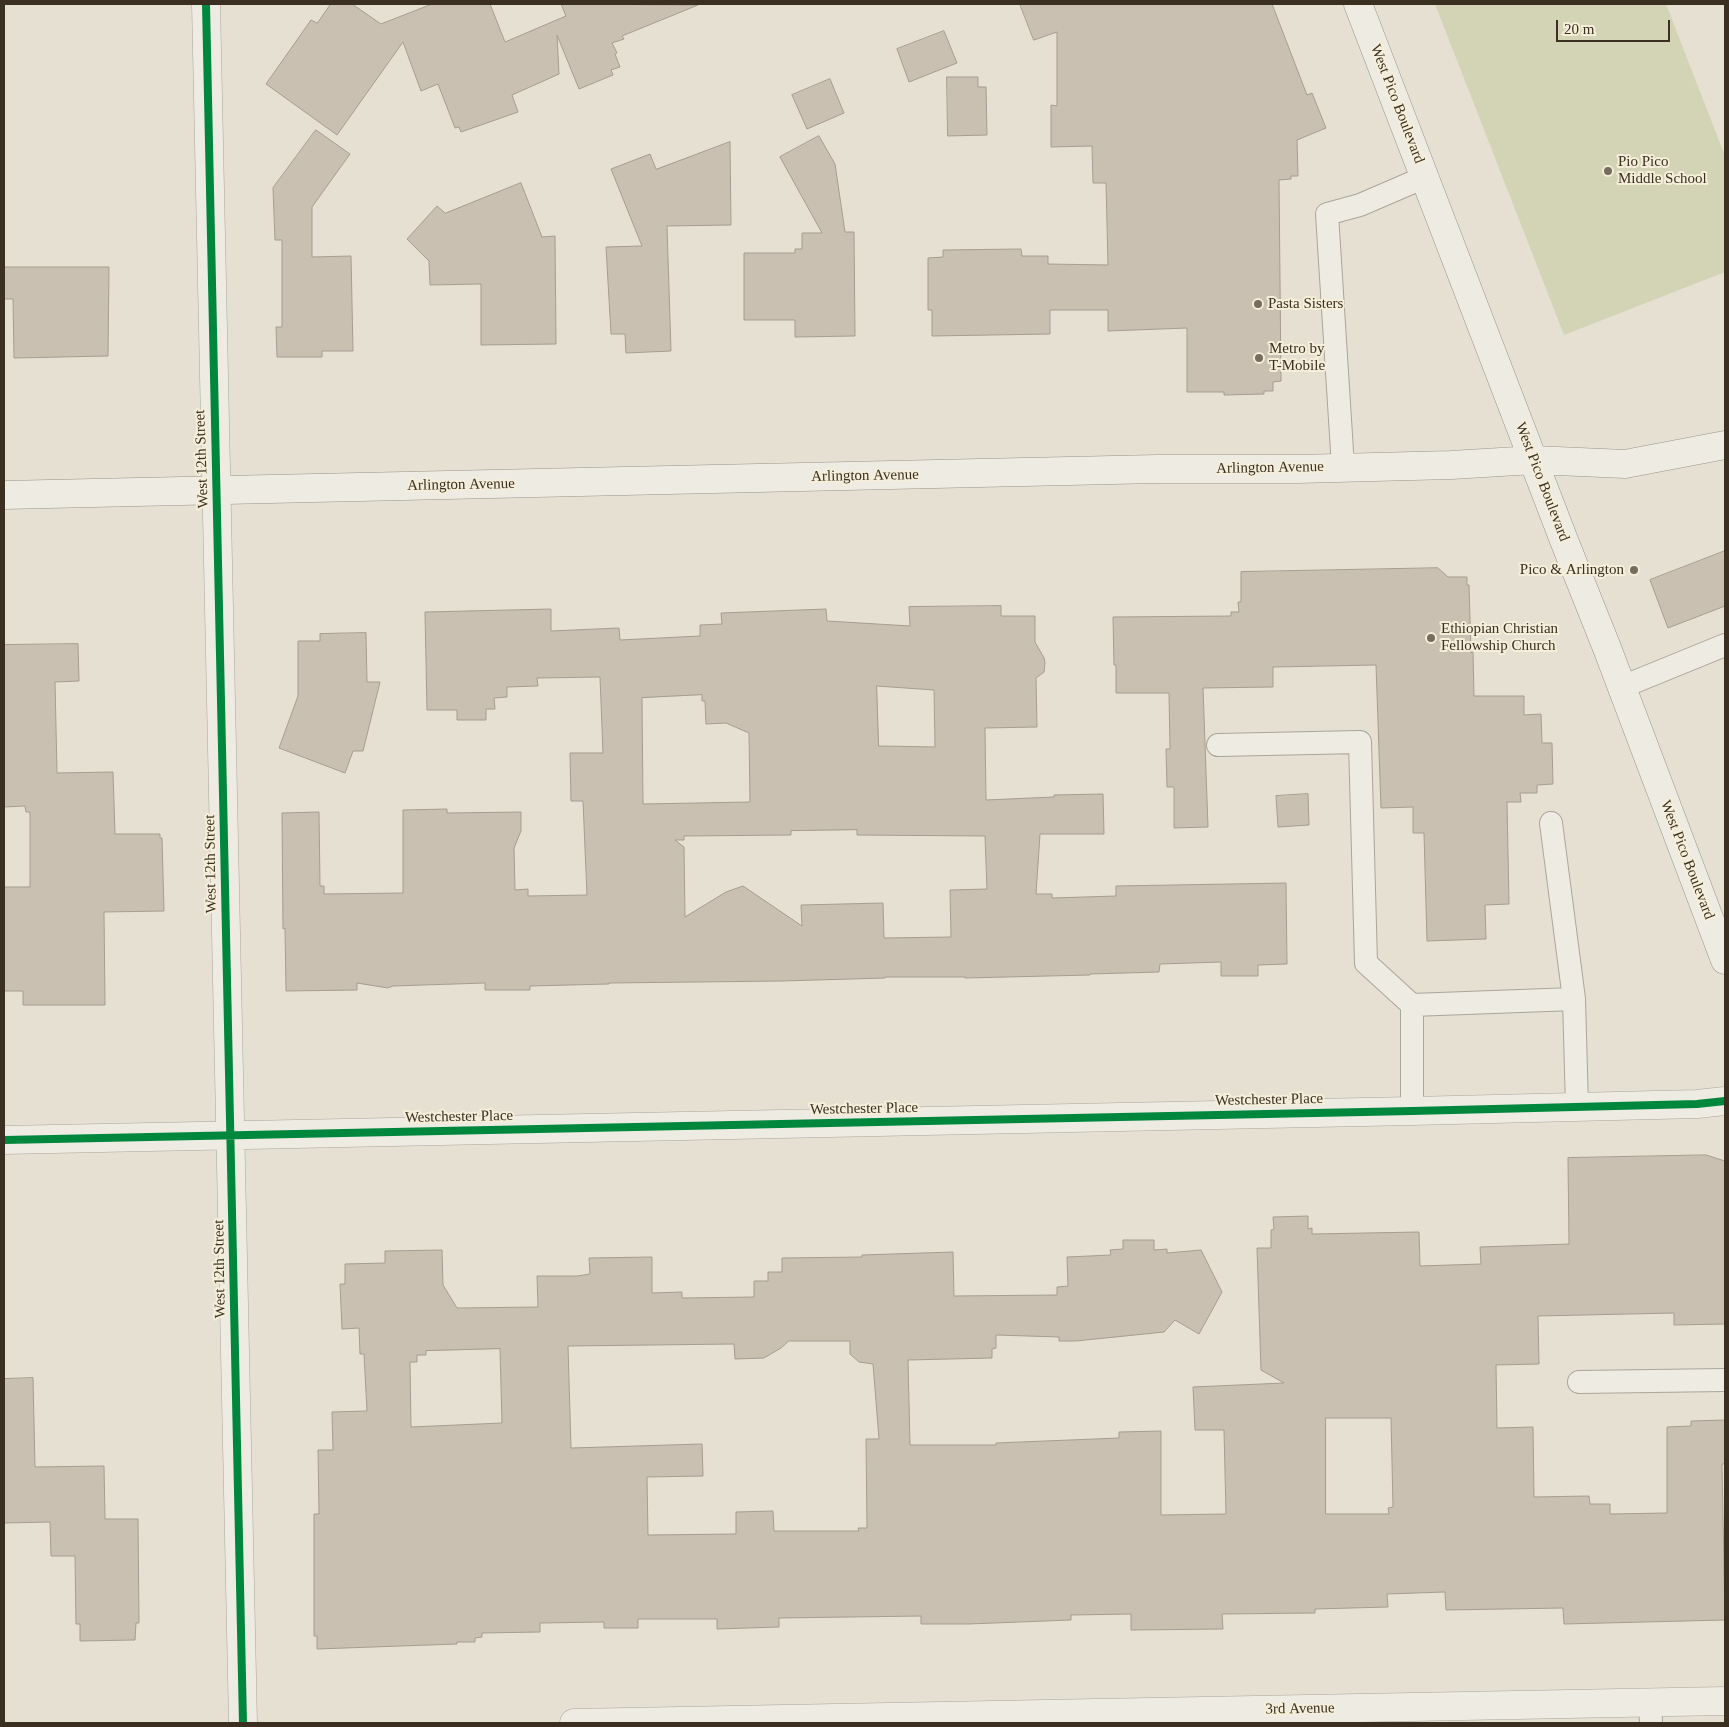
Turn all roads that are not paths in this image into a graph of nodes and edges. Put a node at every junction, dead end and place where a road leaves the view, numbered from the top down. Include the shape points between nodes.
1 (206, 4) edge
2 (1358, 4) edge
3 (1425, 177) junction
4 (1725, 445) edge
5 (1534, 460) junction
6 (1343, 467) junction
7 (217, 491) junction
8 (4, 496) edge
9 (1725, 645) edge
10 (1622, 687) junction
11 (1218, 745) dead end
12 (1551, 823) dead end
13 (1725, 960) edge
14 (1574, 999) junction
15 (1412, 1005) junction
16 (1725, 1101) edge
17 (1578, 1107) junction
18 (1412, 1111) junction
19 (231, 1136) junction
20 (4, 1140) edge
21 (1725, 1380) edge
22 (1579, 1382) dead end
23 (1725, 1701) edge
24 (1651, 1713) edge
25 (244, 1723) edge
26 (574, 1723) edge

1 - 7 street, West 12th Street
2 - 3 street, West Pico Boulevard
3 - 5 street, West Pico Boulevard
3 - 6 lane via 1360,205 1327,214
4 - 5 street, Arlington Avenue via 1625,464
5 - 6 street, Arlington Avenue
5 - 10 street, West Pico Boulevard
6 - 7 street, Arlington Avenue
7 - 8 street, Arlington Avenue
7 - 19 street, West 12th Street
9 - 10 lane
10 - 13 street, West Pico Boulevard
11 - 15 lane via 1360,742 1366,964
12 - 14 lane
14 - 15 lane
14 - 17 lane
15 - 18 lane
16 - 17 street, Westchester Place
17 - 18 street, Westchester Place
18 - 19 street, Westchester Place
19 - 20 street, Westchester Place
19 - 25 street, West 12th Street
21 - 22 lane
23 - 24 street, 3rd Avenue
24 - 26 street, 3rd Avenue

